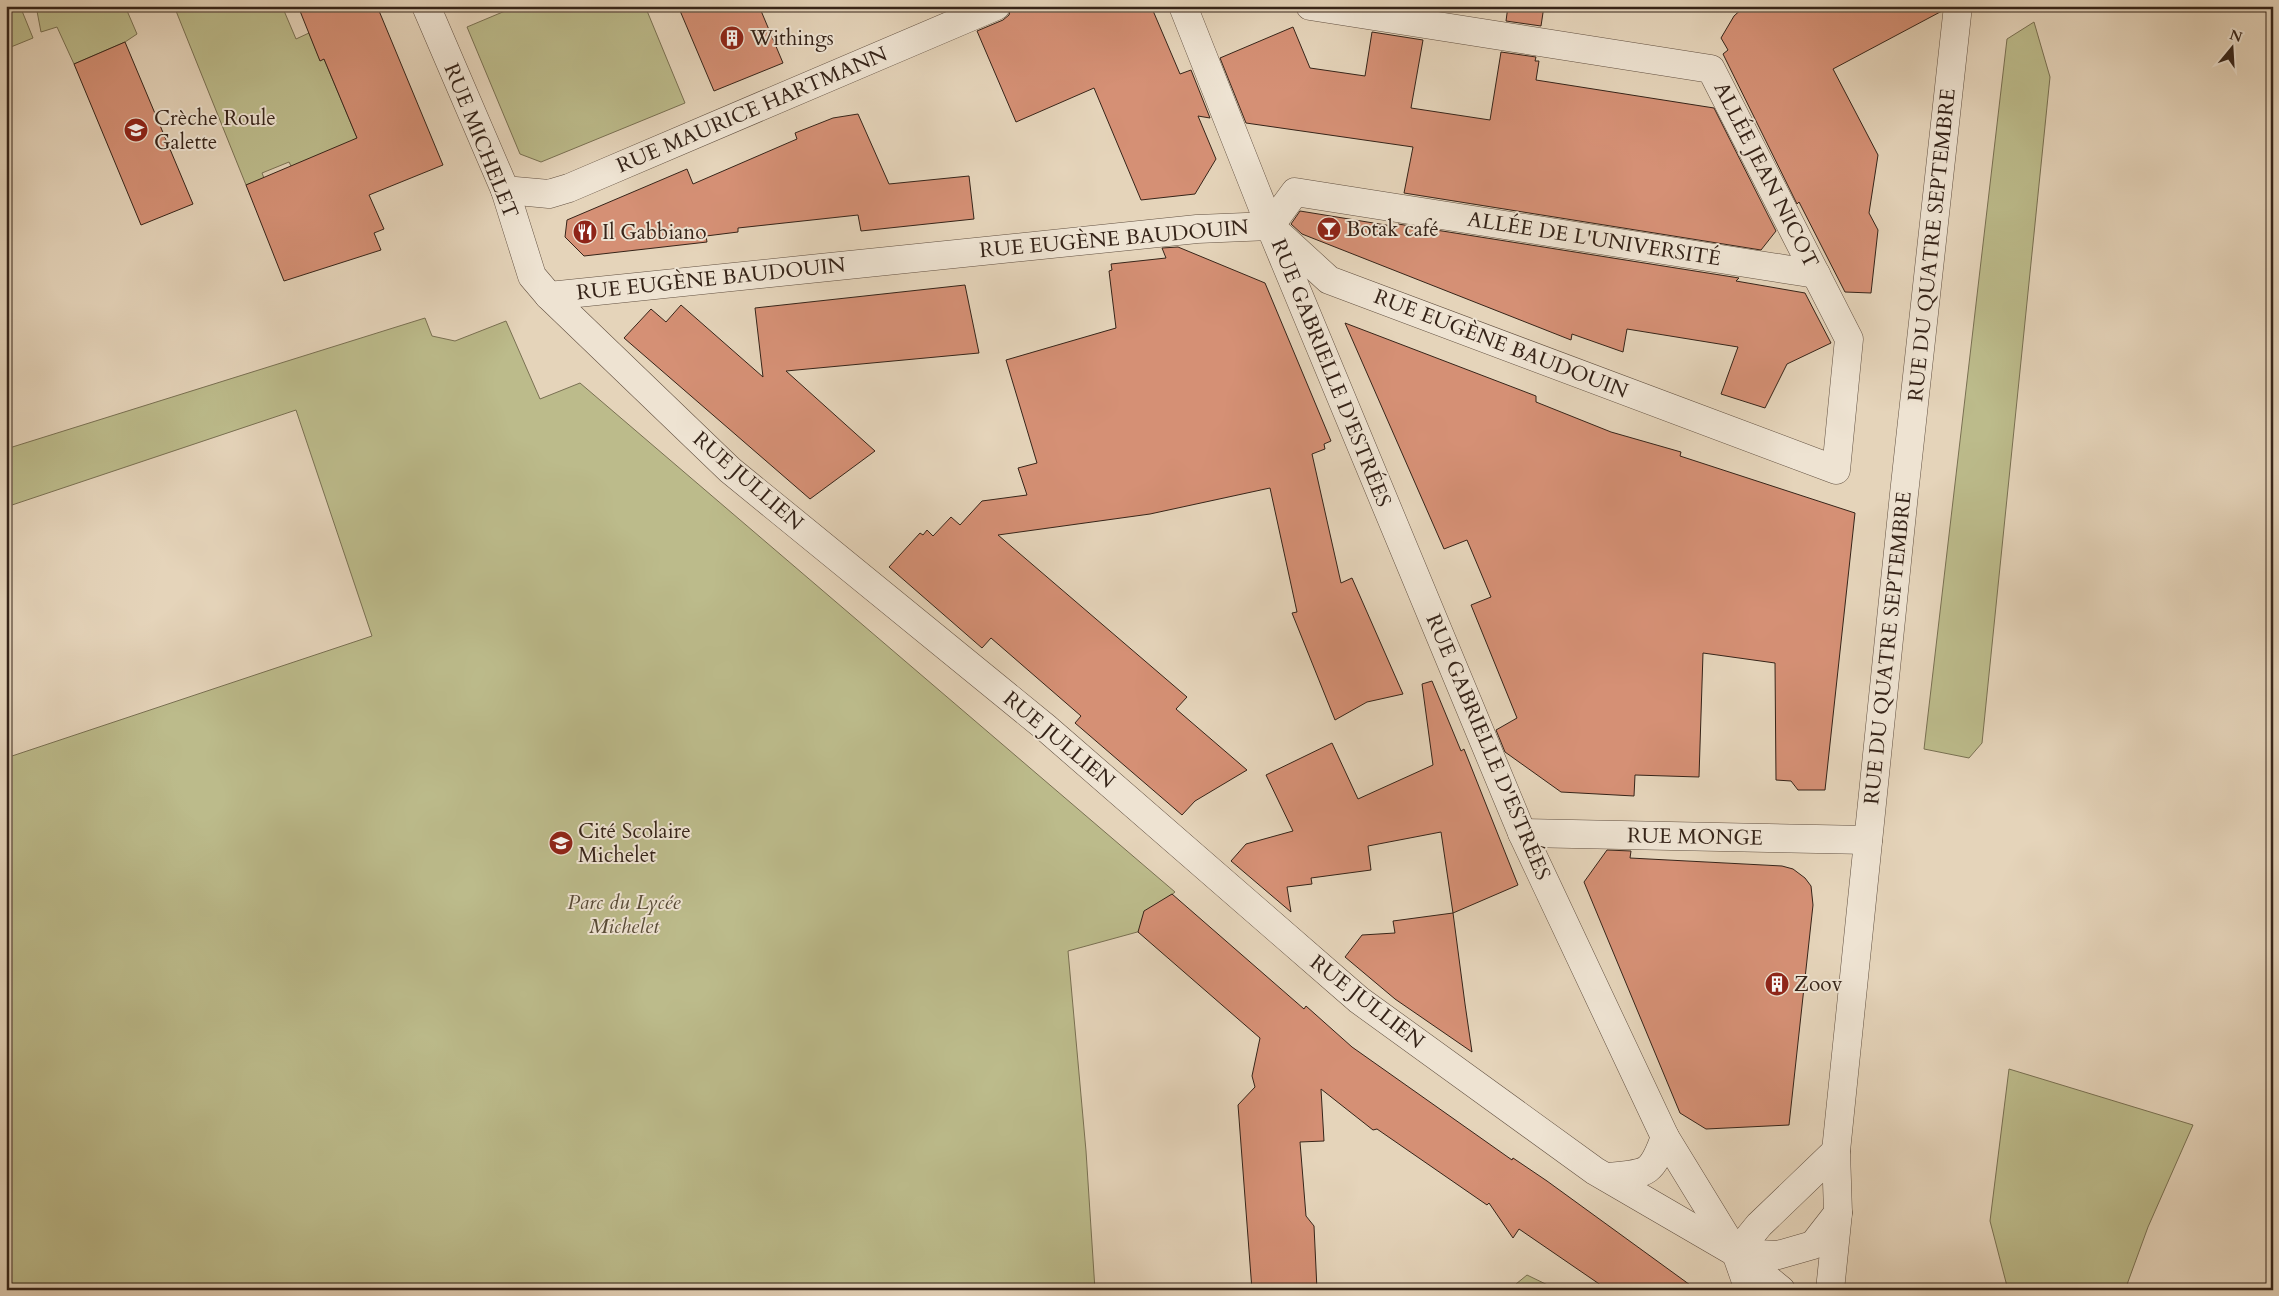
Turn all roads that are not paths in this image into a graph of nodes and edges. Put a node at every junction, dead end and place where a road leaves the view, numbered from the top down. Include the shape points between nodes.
1 (426, 6) edge
2 (996, 6) edge
3 (1183, 6) edge
4 (1310, 6) edge
5 (1958, 6) edge
6 (505, 190) junction
7 (1270, 226) junction
8 (1816, 274) junction
9 (540, 286) junction
10 (1836, 470) joint
11 (1522, 833) junction
12 (1868, 840) junction
13 (1665, 1137) junction
14 (1836, 1152) junction
15 (1607, 1177) junction
16 (1838, 1213) junction
17 (1736, 1253) junction
18 (1749, 1290) edge
19 (1781, 1290) edge
20 (1830, 1290) edge

1 - 6 street, RUE MICHELET
2 - 6 street, RUE MAURICE HARTMANN via 569,188 549,194
3 - 7 street, RUE GABRIELLE D'ESTRÉES
4 - 8 street, ALLÉE JEAN NICOT via 1712,69
5 - 12 street, RUE DU QUATRE SEPTEMBRE
6 - 9 street, RUE MICHELET
7 - 8 street, ALLÉE DE L'UNIVERSITÉ via 1294,192
7 - 9 street, RUE EUGÈNE BAUDOUIN via 1197,229
7 - 10 street, RUE EUGÈNE BAUDOUIN via 1329,280
7 - 11 street, RUE GABRIELLE D'ESTRÉES
8 - 10 street, ALLÉE JEAN NICOT via 1849,339
9 - 15 street, RUE JULLIEN via 730,470 1045,727 1359,1000
11 - 12 street, RUE MONGE
11 - 13 street, RUE GABRIELLE D'ESTRÉES
12 - 14 street, RUE DU QUATRE SEPTEMBRE
13 - 15 street via 1656,1162 1645,1172
13 - 17 street, RUE GABRIELLE D'ESTRÉES
14 - 16 street, RUE DU QUATRE SEPTEMBRE
14 - 17 street via 1759,1226
15 - 17 street, RUE JULLIEN
16 - 17 street via 1813,1245 1778,1255
16 - 20 street, RUE DU QUATRE SEPTEMBRE
17 - 18 street
17 - 19 street

